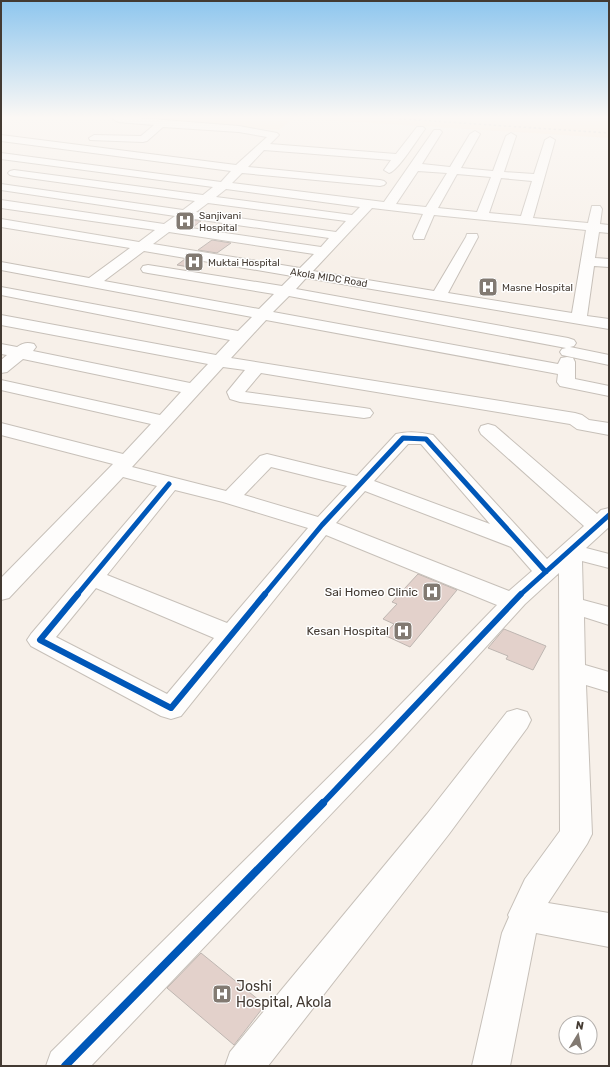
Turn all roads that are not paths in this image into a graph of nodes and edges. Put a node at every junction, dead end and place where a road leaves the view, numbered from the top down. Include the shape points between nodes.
1 (72, 166) edge
2 (207, 166) edge
3 (243, 166) edge
4 (392, 166) edge
5 (456, 166) edge
6 (500, 166) edge
7 (542, 166) edge
8 (415, 167) joint
9 (238, 170) junction
10 (1, 171) edge
11 (453, 171) junction
12 (127, 173) junction
13 (497, 175) junction
14 (538, 178) junction
15 (380, 183) junction
16 (224, 185) junction
17 (105, 186) junction
18 (1, 187) edge
19 (85, 199) junction
20 (205, 199) junction
21 (1, 204) edge
22 (367, 204) junction
23 (388, 206) junction
24 (596, 209) dead end
25 (430, 211) junction
26 (63, 212) junction
27 (186, 213) junction
28 (482, 216) junction
29 (355, 219) junction
30 (526, 220) junction
31 (1, 223) edge
32 (594, 227) junction
33 (167, 228) junction
34 (37, 229) junction
35 (609, 229) edge
36 (339, 236) junction
37 (419, 236) dead end
38 (472, 237) dead end
39 (142, 246) junction
40 (324, 251) junction
41 (587, 260) junction
42 (609, 263) edge
43 (1, 266) edge
44 (148, 269) dead end
45 (302, 273) junction
46 (92, 283) junction
47 (109, 286) junction
48 (1, 291) edge
49 (285, 291) junction
50 (439, 295) junction
51 (82, 306) junction
52 (263, 314) junction
53 (574, 318) junction
54 (1, 320) edge
55 (609, 324) edge
56 (52, 329) junction
57 (242, 337) junction
58 (568, 347) junction
59 (1, 349) edge
60 (20, 353) junction
61 (609, 360) edge
62 (219, 361) junction
63 (257, 367) junction
64 (1, 368) edge
65 (566, 372) junction
66 (1, 385) edge
67 (194, 389) junction
68 (609, 392) edge
69 (364, 413) dead end
70 (164, 421) junction
71 (1, 429) edge
72 (609, 429) edge
73 (488, 430) dead end
74 (123, 465) junction
75 (361, 483) junction
76 (169, 484) junction
77 (230, 498) junction
78 (605, 519) edge
79 (322, 525) junction
80 (519, 542) junction
81 (570, 551) junction
82 (609, 561) edge
83 (546, 572) junction
84 (92, 577) junction
85 (1, 592) edge
86 (513, 602) junction
87 (571, 605) junction
88 (609, 616) edge
89 (231, 635) junction
90 (572, 671) junction
91 (609, 682) edge
92 (516, 720) dead end
93 (525, 915) junction
94 (609, 930) edge
95 (65, 1066) edge
96 (244, 1066) edge
97 (491, 1066) edge

1 - 12 street
2 - 9 street
3 - 9 street
4 - 15 street
5 - 11 street
6 - 13 street
7 - 14 street
8 - 11 street
8 - 23 street
9 - 15 street
9 - 16 street
10 - 17 street
11 - 13 street
11 - 25 street
12 - 16 street
12 - 17 street
13 - 14 street
13 - 28 street
14 - 30 street
15 - 22 street
16 - 20 street
16 - 22 street
17 - 19 street
17 - 20 street
18 - 19 street
19 - 26 street
19 - 27 street
20 - 27 street
20 - 29 street
21 - 26 street
22 - 23 street
22 - 29 street
23 - 25 street
24 - 32 street
25 - 28 street
25 - 37 street
26 - 33 street
26 - 34 street
27 - 33 street
27 - 36 street
28 - 30 street
29 - 36 street
30 - 32 street
31 - 34 street, Akola MIDC Road
32 - 35 street
32 - 41 street
33 - 39 street
33 - 40 street
34 - 39 street, Akola MIDC Road
36 - 40 street
38 - 50 street
39 - 45 street, Akola MIDC Road
39 - 46 street
40 - 45 street
41 - 42 street
41 - 53 street
43 - 46 street
44 - 49 street
45 - 49 street
45 - 50 street, Akola MIDC Road
46 - 47 street
47 - 51 street
47 - 52 street
48 - 51 street
49 - 52 street
49 - 58 street
50 - 53 street, Akola MIDC Road
51 - 56 street
51 - 57 street
52 - 57 street
52 - 65 street
53 - 55 street, Akola MIDC Road
53 - 58 street
54 - 56 street
56 - 60 street
56 - 62 street
57 - 62 street
58 - 61 street
58 - 65 street
59 - 60 street
60 - 64 street
60 - 67 street
62 - 63 street
62 - 67 street
63 - 69 street via 236,395
63 - 72 street via 575,419 584,425
65 - 68 street via 566,382
66 - 70 street
67 - 70 street
70 - 74 street
71 - 74 street
73 - 78 street
74 - 76 street
74 - 85 street
75 - 77 street via 267,460
75 - 79 street
75 - 80 street
75 - 80 street via 403,438 426,440
76 - 77 street
76 - 84 street
77 - 79 street
78 - 81 street
79 - 86 street
79 - 89 street
80 - 83 street
81 - 82 street
81 - 83 street
81 - 87 street
83 - 86 street
84 - 89 street
84 - 89 street via 40,640 171,708
86 - 95 street via 383,741
87 - 88 street
87 - 90 street
90 - 91 street
90 - 93 street via 576,834 537,890
92 - 96 street via 438,824
93 - 94 street
93 - 97 street

